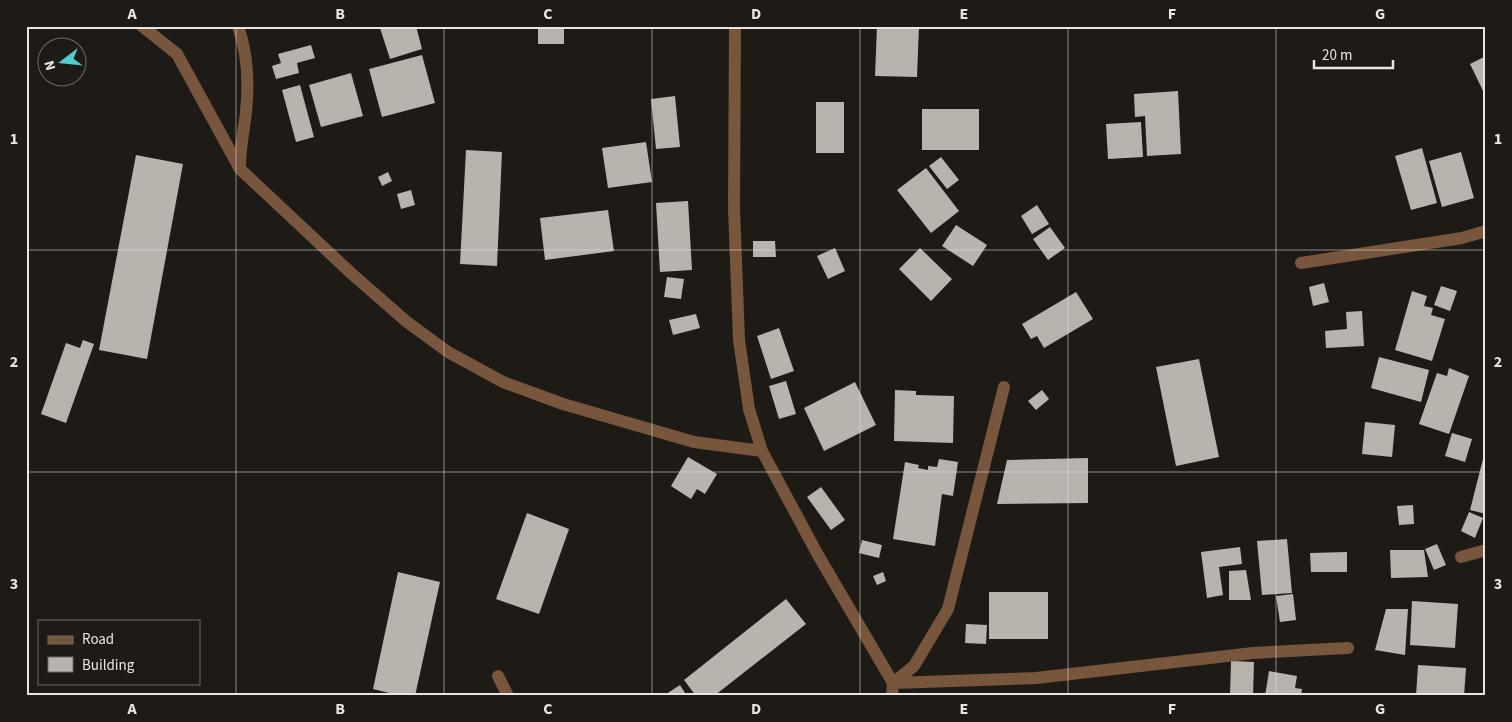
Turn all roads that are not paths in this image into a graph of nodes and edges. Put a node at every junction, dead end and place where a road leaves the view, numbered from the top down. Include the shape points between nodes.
1 (142, 26) edge
2 (238, 26) edge
3 (735, 26) edge
4 (240, 169) junction
5 (1486, 230) edge
6 (1301, 263) dead end
7 (1004, 387) dead end
8 (762, 451) junction
9 (1486, 550) edge
10 (1461, 557) dead end
11 (1348, 648) dead end
12 (498, 676) dead end
13 (892, 689) edge
14 (508, 696) edge

1 - 4 street via 177,54
2 - 4 street via 245,47 246,111
3 - 8 street via 734,208 739,340 750,409
4 - 8 street via 407,322 448,352 503,382 563,404 694,442
5 - 6 street via 1462,238
7 - 13 street via 948,609 914,666
8 - 13 street
9 - 10 street
11 - 13 street via 1253,653 1036,678
12 - 14 street

